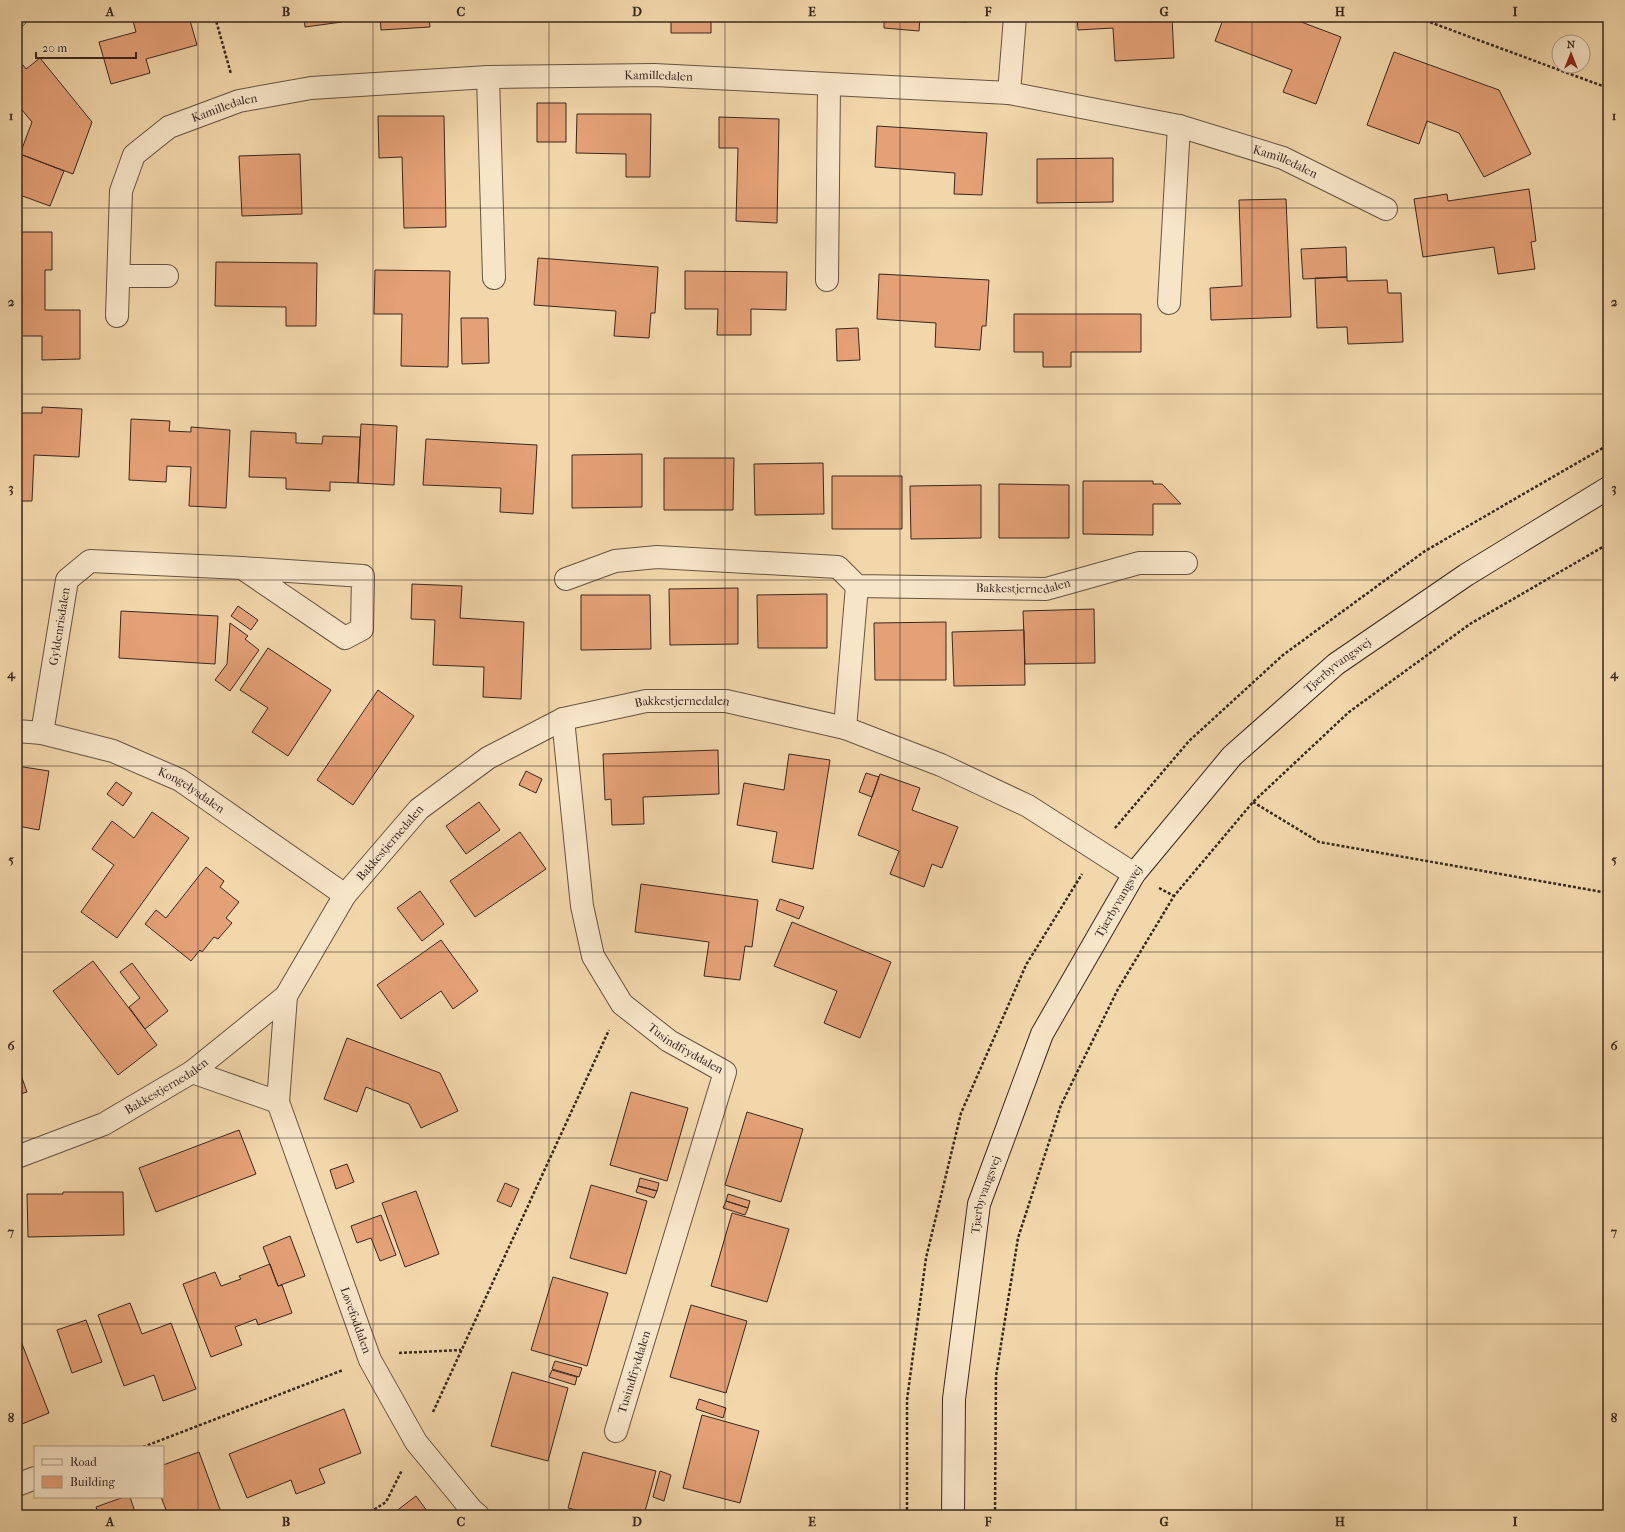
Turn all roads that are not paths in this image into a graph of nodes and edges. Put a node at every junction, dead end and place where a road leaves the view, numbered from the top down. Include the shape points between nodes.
1 (1015, 17) edge
2 (488, 77) junction
3 (829, 84) junction
4 (1009, 93) junction
5 (1179, 126) junction
6 (1386, 209) dead end
7 (119, 276) junction
8 (167, 276) dead end
9 (494, 278) dead end
10 (827, 280) dead end
11 (1169, 303) dead end
12 (118, 316) dead end
13 (1608, 488) edge
14 (1186, 563) dead end
15 (242, 568) junction
16 (566, 579) dead end
17 (857, 586) junction
18 (563, 720) junction
19 (846, 728) junction
20 (17, 731) edge
21 (42, 733) junction
22 (1134, 874) junction
23 (345, 895) junction
24 (286, 996) junction
25 (192, 1072) junction
26 (278, 1102) junction
27 (17, 1157) edge
28 (616, 1431) dead end
29 (34, 1478) edge
30 (17, 1485) edge
31 (478, 1515) edge
32 (953, 1515) edge

1 - 4 street
2 - 3 street, Kamilledalen via 654,76
2 - 7 street, Kamilledalen via 311,88 238,101 169,127 134,156 121,191
2 - 9 street
3 - 4 street, Kamilledalen
3 - 10 street
4 - 5 street, Kamilledalen
5 - 6 street, Kamilledalen via 1283,158
5 - 11 street
7 - 8 street
7 - 12 street, Kamilledalen
13 - 22 street, Tjærbyvangsvej via 1466,575 1336,664 1232,756
14 - 17 street, Bakkestjernedalen via 1139,563 1046,588
15 - 15 street, Gyldenrisdalen via 345,638 362,629 363,576
15 - 21 street, Gyldenrisdalen via 90,561 67,580
16 - 17 street via 615,561 657,557 838,567
17 - 19 street
18 - 19 street, Bakkestjernedalen via 646,701 726,701
18 - 23 street, Bakkestjernedalen via 488,758 419,809
18 - 28 street, Tusindfryddalen via 582,906 593,956 622,1004 669,1041 725,1072
19 - 22 street, Bakkestjernedalen via 942,765 1028,806
20 - 21 street, Kongelysdalen
21 - 23 street, Kongelysdalen via 113,751 180,780
22 - 32 street, Tjærbyvangsvej via 1042,1034 979,1204 954,1399
23 - 24 street, Bakkestjernedalen
24 - 25 street, Bakkestjernedalen
24 - 26 street, Løvefoddalen
25 - 26 street
25 - 27 street, Bakkestjernedalen via 104,1124
26 - 31 street, Løvefoddalen via 370,1360 416,1442 471,1510
29 - 30 street

